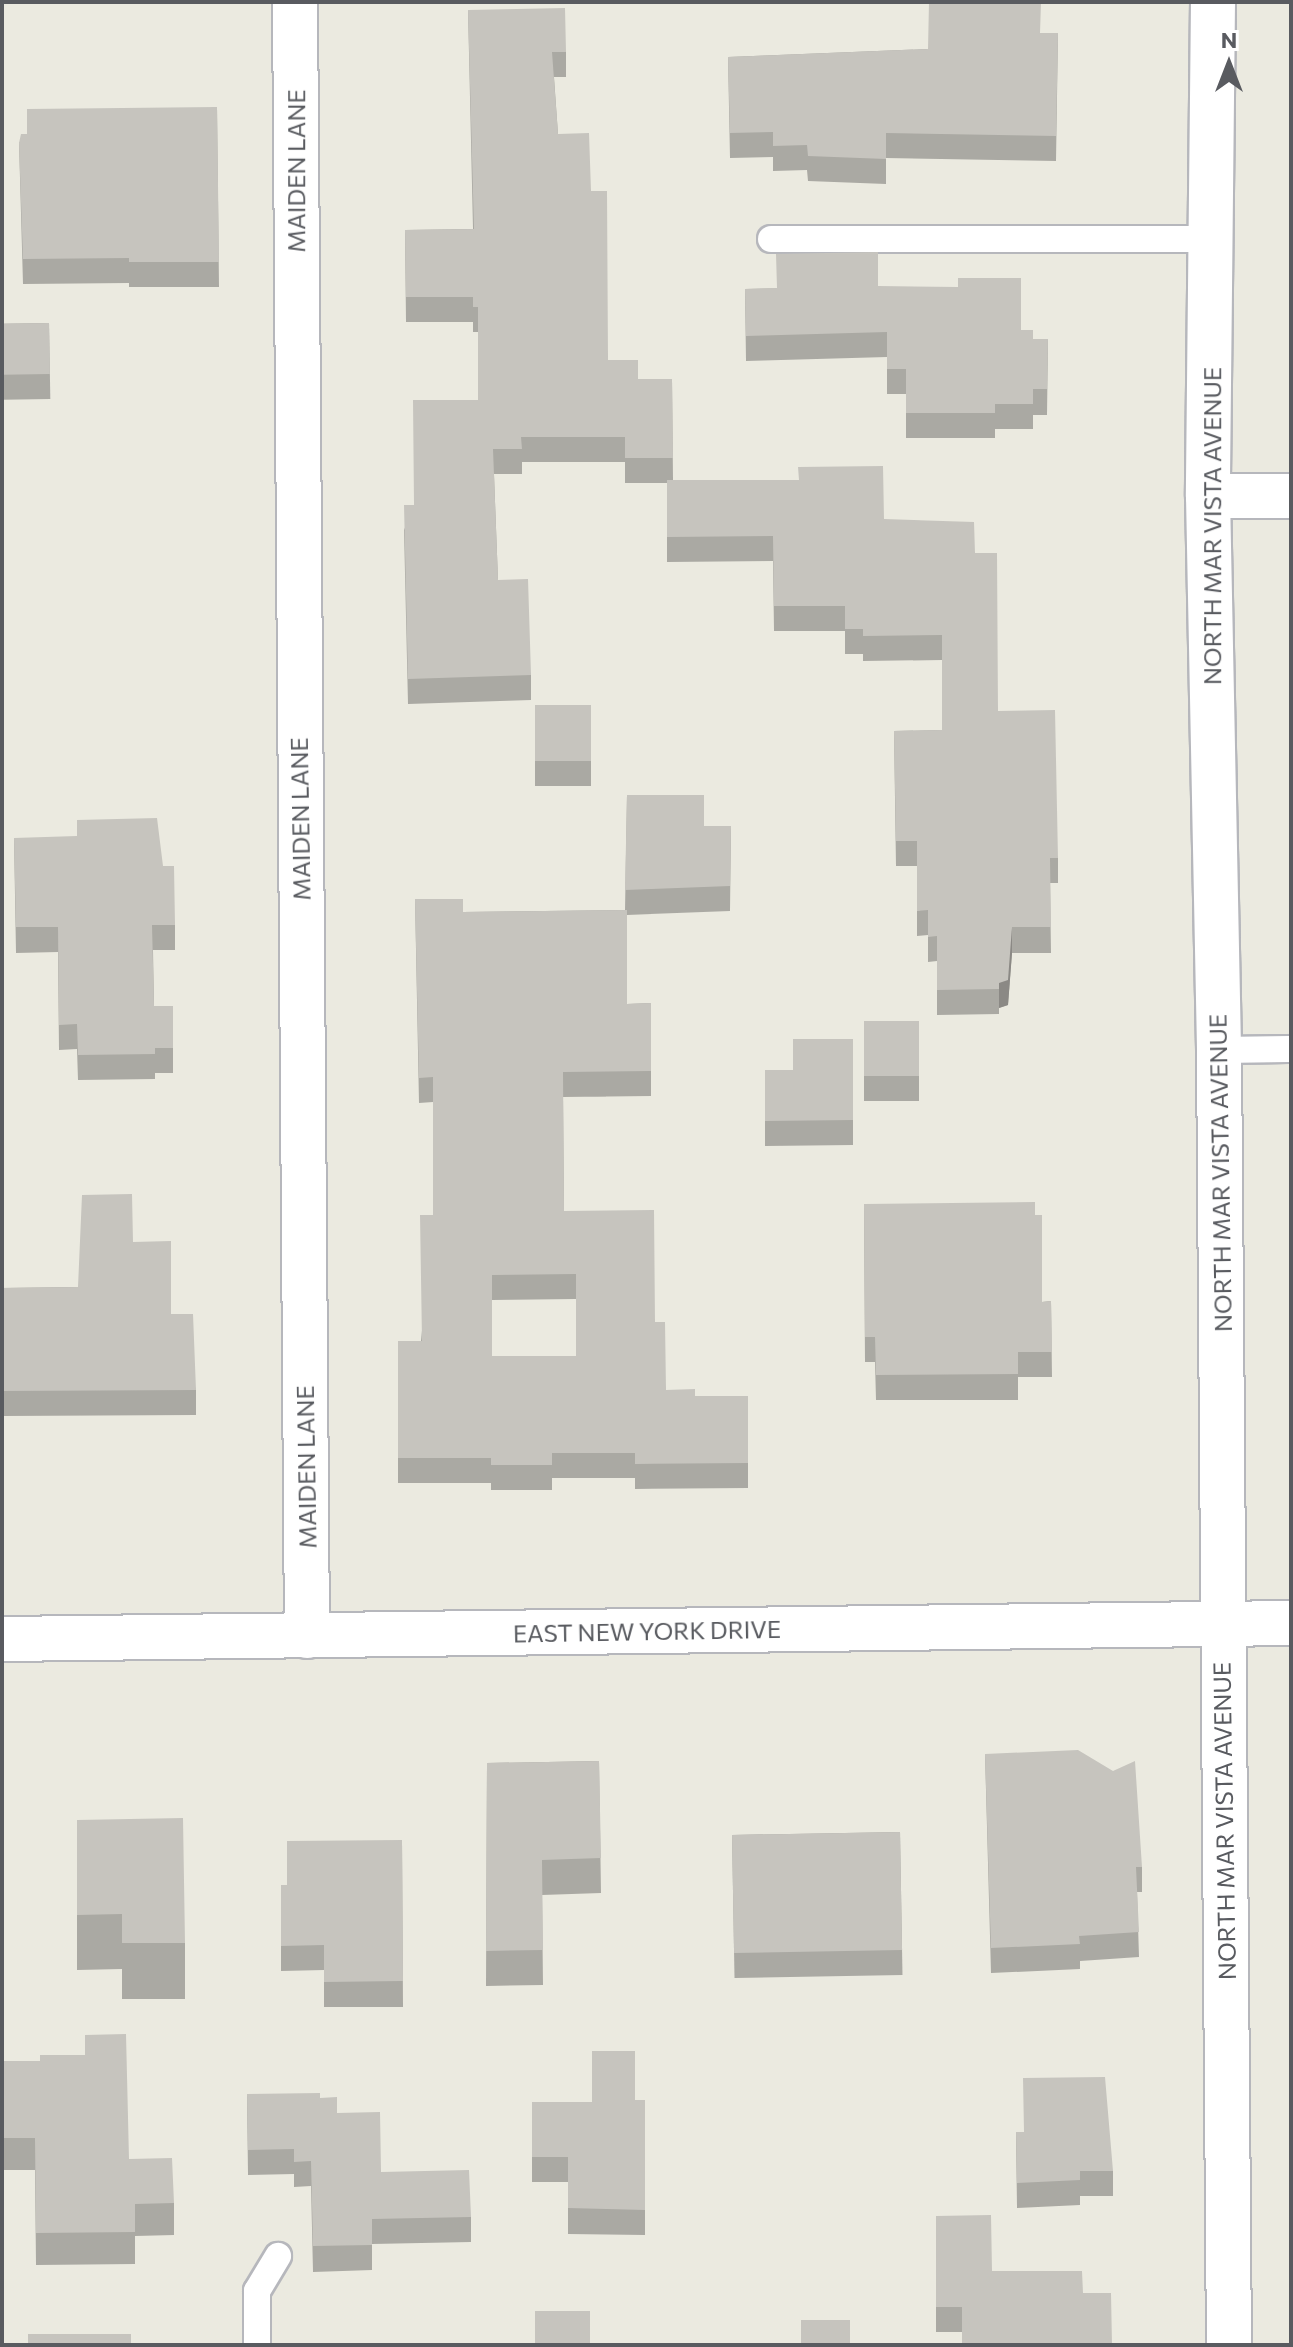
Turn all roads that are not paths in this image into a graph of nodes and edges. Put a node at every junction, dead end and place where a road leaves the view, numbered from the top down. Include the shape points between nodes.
1 (295, 2) edge
2 (1213, 2) edge
3 (771, 239) dead end
4 (1215, 239) junction
5 (1208, 496) junction
6 (1291, 496) edge
7 (1291, 1049) edge
8 (1219, 1050) junction
9 (1223, 1623) junction
10 (1291, 1623) edge
11 (307, 1636) junction
12 (2, 1639) edge
13 (278, 2256) dead end
14 (257, 2345) edge
15 (1229, 2345) edge

1 - 11 street, MAIDEN LANE
2 - 4 street, NORTH MAR VISTA AVENUE
3 - 4 lane
4 - 5 street, NORTH MAR VISTA AVENUE
5 - 6 street
5 - 8 street, NORTH MAR VISTA AVENUE
7 - 8 lane
8 - 9 street, NORTH MAR VISTA AVENUE
9 - 10 street, EAST NEW YORK DRIVE
9 - 11 street, EAST NEW YORK DRIVE
9 - 15 street, NORTH MAR VISTA AVENUE
11 - 12 street, EAST NEW YORK DRIVE
13 - 14 lane via 257,2291

